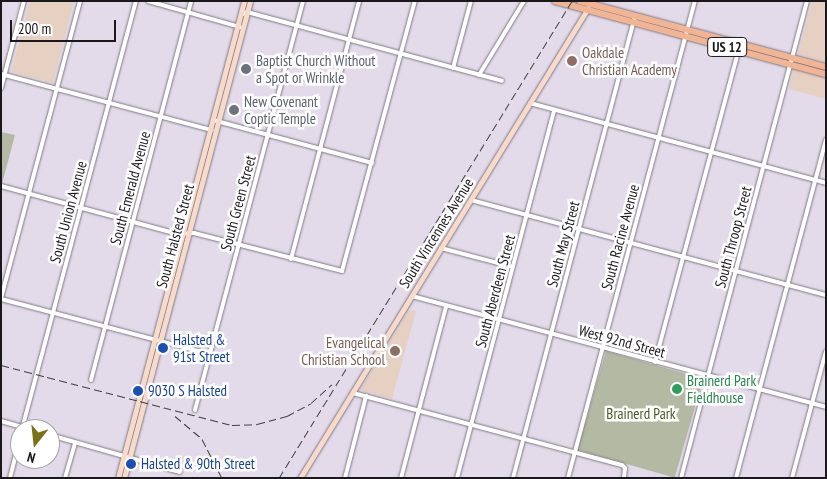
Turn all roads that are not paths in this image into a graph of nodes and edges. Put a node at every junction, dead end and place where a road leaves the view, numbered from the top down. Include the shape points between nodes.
1 (24, 1) edge
2 (80, 1) edge
3 (136, 1) edge
4 (148, 1) edge
5 (192, 1) edge
6 (244, 1) edge
7 (250, 1) edge
8 (303, 1) edge
9 (359, 1) edge
10 (415, 1) edge
11 (471, 1) edge
12 (524, 1) edge
13 (554, 1) edge
14 (580, 1) edge
15 (694, 1) edge
16 (805, 2) edge
17 (590, 5) edge
18 (189, 12) junction
19 (247, 12) junction
20 (240, 15) junction
21 (634, 19) junction
22 (296, 26) junction
23 (240, 27) junction
24 (686, 33) junction
25 (349, 40) junction
26 (739, 47) junction
27 (401, 54) junction
28 (791, 61) junction
29 (826, 67) edge
30 (454, 68) junction
31 (478, 74) junction
32 (826, 74) edge
33 (3, 75) edge
34 (502, 80) dead end
35 (1, 88) edge
36 (56, 89) junction
37 (109, 103) junction
38 (530, 103) junction
39 (554, 110) junction
40 (161, 117) junction
41 (216, 121) junction
42 (606, 124) junction
43 (213, 131) junction
44 (268, 135) junction
45 (658, 138) junction
46 (826, 140) edge
47 (320, 149) junction
48 (711, 152) junction
49 (372, 163) junction
50 (763, 166) junction
51 (815, 180) junction
52 (826, 183) edge
53 (1, 186) edge
54 (29, 194) junction
55 (471, 200) junction
56 (81, 208) junction
57 (526, 215) junction
58 (133, 222) junction
59 (579, 229) junction
60 (186, 233) junction
61 (630, 243) junction
62 (238, 245) junction
63 (441, 248) junction
64 (683, 257) junction
65 (290, 259) junction
66 (512, 268) junction
67 (735, 271) junction
68 (787, 284) junction
69 (826, 295) edge
70 (412, 296) junction
71 (1, 298) edge
72 (446, 306) junction
73 (53, 312) junction
74 (499, 320) junction
75 (105, 326) junction
76 (551, 334) junction
77 (158, 340) junction
78 (603, 348) junction
79 (826, 351) edge
80 (209, 354) junction
81 (655, 362) junction
82 (708, 376) junction
83 (91, 380) dead end
84 (759, 389) junction
85 (353, 393) junction
86 (366, 396) junction
87 (812, 404) junction
88 (826, 407) edge
89 (195, 410) dead end
90 (419, 410) junction
91 (25, 419) edge
92 (471, 424) junction
93 (60, 438) edge
94 (523, 438) junction
95 (75, 442) junction
96 (575, 452) junction
97 (127, 456) junction
98 (180, 472) dead end
99 (65, 478) edge
100 (118, 478) edge
101 (124, 478) edge
102 (300, 478) edge
103 (345, 478) edge
104 (401, 478) edge
105 (457, 478) edge
106 (513, 478) edge
107 (568, 478) edge
108 (624, 478) edge
109 (680, 478) edge
110 (736, 478) edge
111 (792, 478) edge

1 - 33 street
2 - 36 street
3 - 37 street, South Union Avenue
4 - 18 street
5 - 18 street, South Emerald Avenue
6 - 20 main road, South Halsted Street
7 - 19 main road, South Halsted Street
8 - 22 street, South Green Street
9 - 25 street
10 - 27 street
11 - 30 street
12 - 31 street
13 - 17 main road, US 12
14 - 17 main road, US 12
15 - 24 street, South Racine Avenue
16 - 28 street, South Throop Street
17 - 21 main road, US 12
17 - 38 main road, South Vincennes Avenue
18 - 23 street
18 - 40 street, South Emerald Avenue
19 - 20 street
19 - 22 street
19 - 23 main road, South Halsted Street
20 - 23 main road, South Halsted Street
21 - 24 main road, US 12
21 - 42 street, South May Street
22 - 25 street
22 - 44 street, South Green Street
23 - 41 main road, South Halsted Street
24 - 26 main road, US 12
24 - 45 street, South Racine Avenue
25 - 27 street
25 - 47 street
26 - 28 main road, US 12
26 - 48 street
27 - 30 street
27 - 49 street
28 - 29 main road, US 12
28 - 32 main road, US 12
28 - 50 street, South Throop Street
30 - 31 street
31 - 34 street
33 - 35 street
33 - 36 street
36 - 37 street
36 - 54 street
37 - 40 street
37 - 56 street, South Union Avenue
38 - 39 street
38 - 55 main road, South Vincennes Avenue
39 - 42 street
39 - 57 street, South Aberdeen Street
40 - 43 street
40 - 58 street, South Emerald Avenue
41 - 43 main road, South Halsted Street
41 - 44 street
42 - 45 street
42 - 59 street, South May Street
43 - 60 main road, South Halsted Street
44 - 47 street
44 - 62 street, South Green Street
45 - 48 street
45 - 61 street, South Racine Avenue
46 - 51 street
47 - 49 street
47 - 65 street
48 - 50 street
48 - 64 street
49 - 65 street via 343,270 337,272
50 - 51 street
50 - 67 street, South Throop Street
51 - 52 street
51 - 68 street
53 - 54 street
54 - 56 street
54 - 71 street
55 - 57 street
55 - 63 main road, South Vincennes Avenue
56 - 58 street
56 - 73 street, South Union Avenue
57 - 59 street
57 - 66 street, South Aberdeen Street
58 - 60 street
58 - 75 street, South Emerald Avenue
59 - 61 street
59 - 76 street, South May Street
60 - 62 street
60 - 77 main road, South Halsted Street
61 - 64 street
61 - 78 street, South Racine Avenue
62 - 65 street
62 - 80 street, South Green Street
63 - 66 street
63 - 70 main road, South Vincennes Avenue
64 - 67 street
64 - 81 street
66 - 74 street, South Aberdeen Street
67 - 68 street
67 - 82 street, South Throop Street
68 - 69 street
68 - 84 street
70 - 72 street, West 92nd Street
70 - 85 main road, South Vincennes Avenue
71 - 73 street
72 - 74 street, West 92nd Street
72 - 90 street
73 - 75 street
73 - 91 street, South Union Avenue
74 - 76 street, West 92nd Street
74 - 92 street, South Aberdeen Street
75 - 77 street
75 - 83 street, South Emerald Avenue
76 - 78 street, West 92nd Street
76 - 94 street, South May Street
77 - 80 street
77 - 97 main road, South Halsted Street
78 - 81 street, West 92nd Street
78 - 96 street, South Racine Avenue
79 - 87 street
80 - 89 street, South Green Street
81 - 82 street, West 92nd Street
82 - 84 street, West 92nd Street
82 - 109 street, South Throop Street
84 - 87 street, West 92nd Street
84 - 110 street
85 - 86 street
85 - 102 main road, South Vincennes Avenue
86 - 90 street
86 - 103 street
87 - 88 street, West 92nd Street
87 - 111 street
90 - 92 street
90 - 104 street
92 - 94 street
92 - 105 street, South Aberdeen Street
93 - 95 street
94 - 96 street
94 - 106 street, South May Street
95 - 97 street
95 - 99 street
96 - 107 street, South Racine Avenue
96 - 108 street via 624,466
97 - 98 street
97 - 100 main road, South Halsted Street
97 - 101 main road, South Halsted Street

